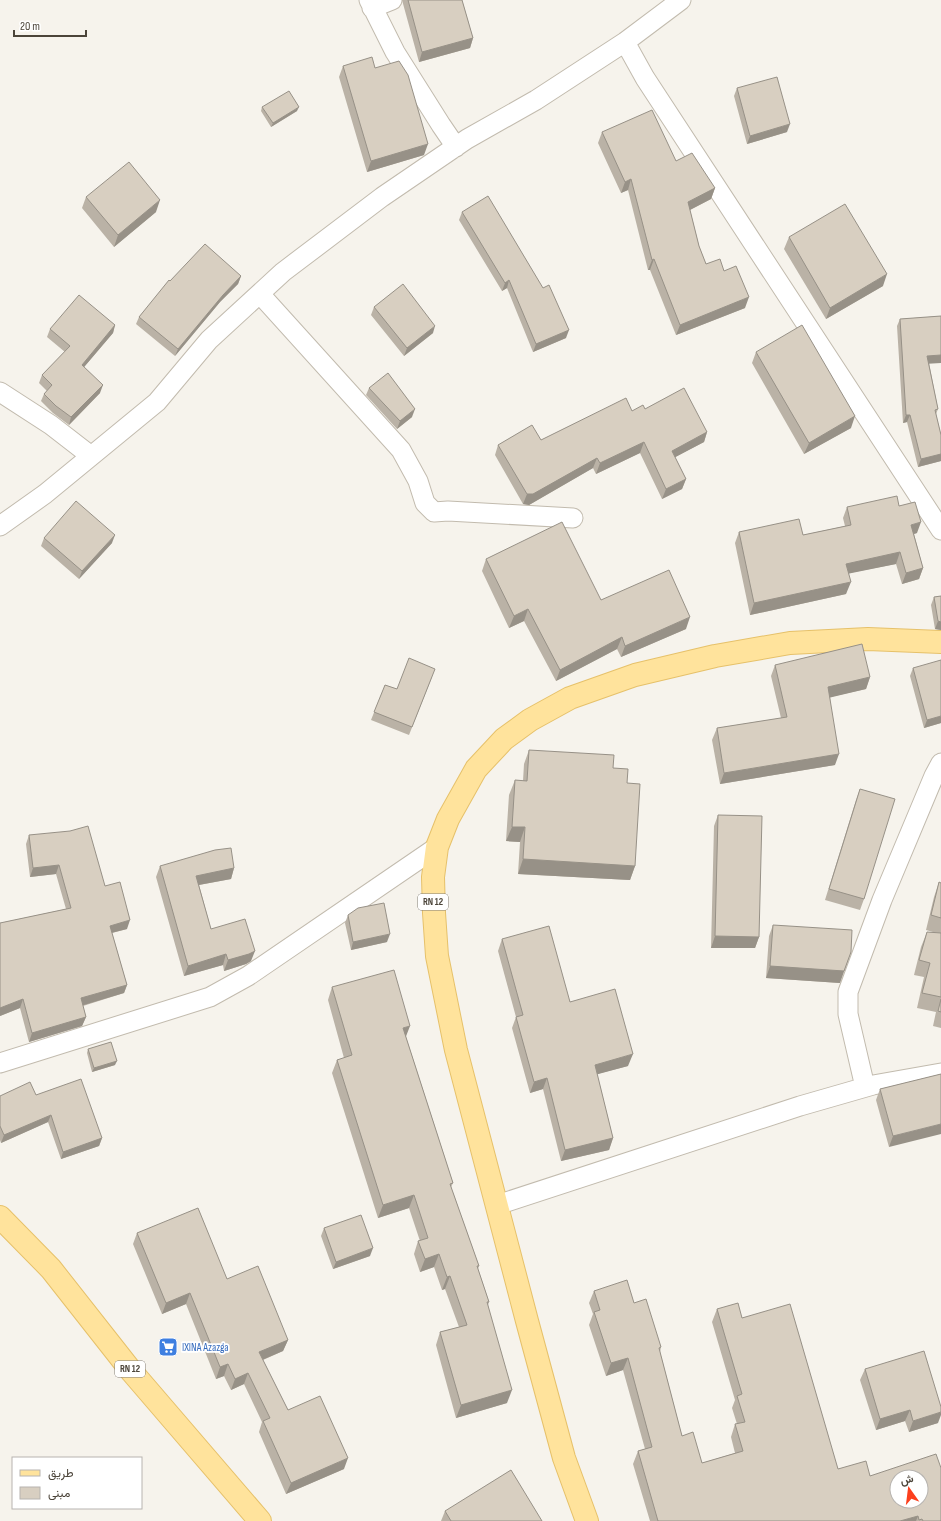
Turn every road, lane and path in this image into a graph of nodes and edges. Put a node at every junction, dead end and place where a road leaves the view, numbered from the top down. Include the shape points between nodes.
1 (392, 0) edge
2 (680, 0) edge
3 (371, 4) edge
4 (625, 42) junction
5 (456, 147) junction
6 (260, 294) junction
7 (0, 392) edge
8 (91, 456) junction
9 (573, 518) dead end
10 (0, 526) edge
11 (941, 530) edge
12 (941, 642) edge
13 (941, 764) edge
14 (437, 847) junction
15 (0, 1063) edge
16 (941, 1072) edge
17 (865, 1087) junction
18 (497, 1205) junction
19 (0, 1217) edge
20 (260, 1521) edge
21 (587, 1521) edge

1 - 3 street
2 - 4 street
3 - 5 street via 395,52
4 - 5 street via 536,100
4 - 11 street via 645,78
5 - 6 street via 382,197 283,272
6 - 8 street via 209,340 157,402
6 - 9 street via 401,450 418,481 424,503 434,512
7 - 8 street via 52,425
8 - 10 street via 45,494
12 - 14 main road, RN 12 via 868,640 790,643 715,656 635,675 570,698 504,738 476,769 448,819
13 - 17 street via 882,900 848,992 848,1014
14 - 15 street via 248,976 210,997
14 - 18 main road, RN 12 via 433,884 437,956 456,1050
16 - 17 street
17 - 18 street
18 - 21 main road, RN 12 via 564,1458
19 - 20 main road, RN 12 via 55,1274 132,1372

